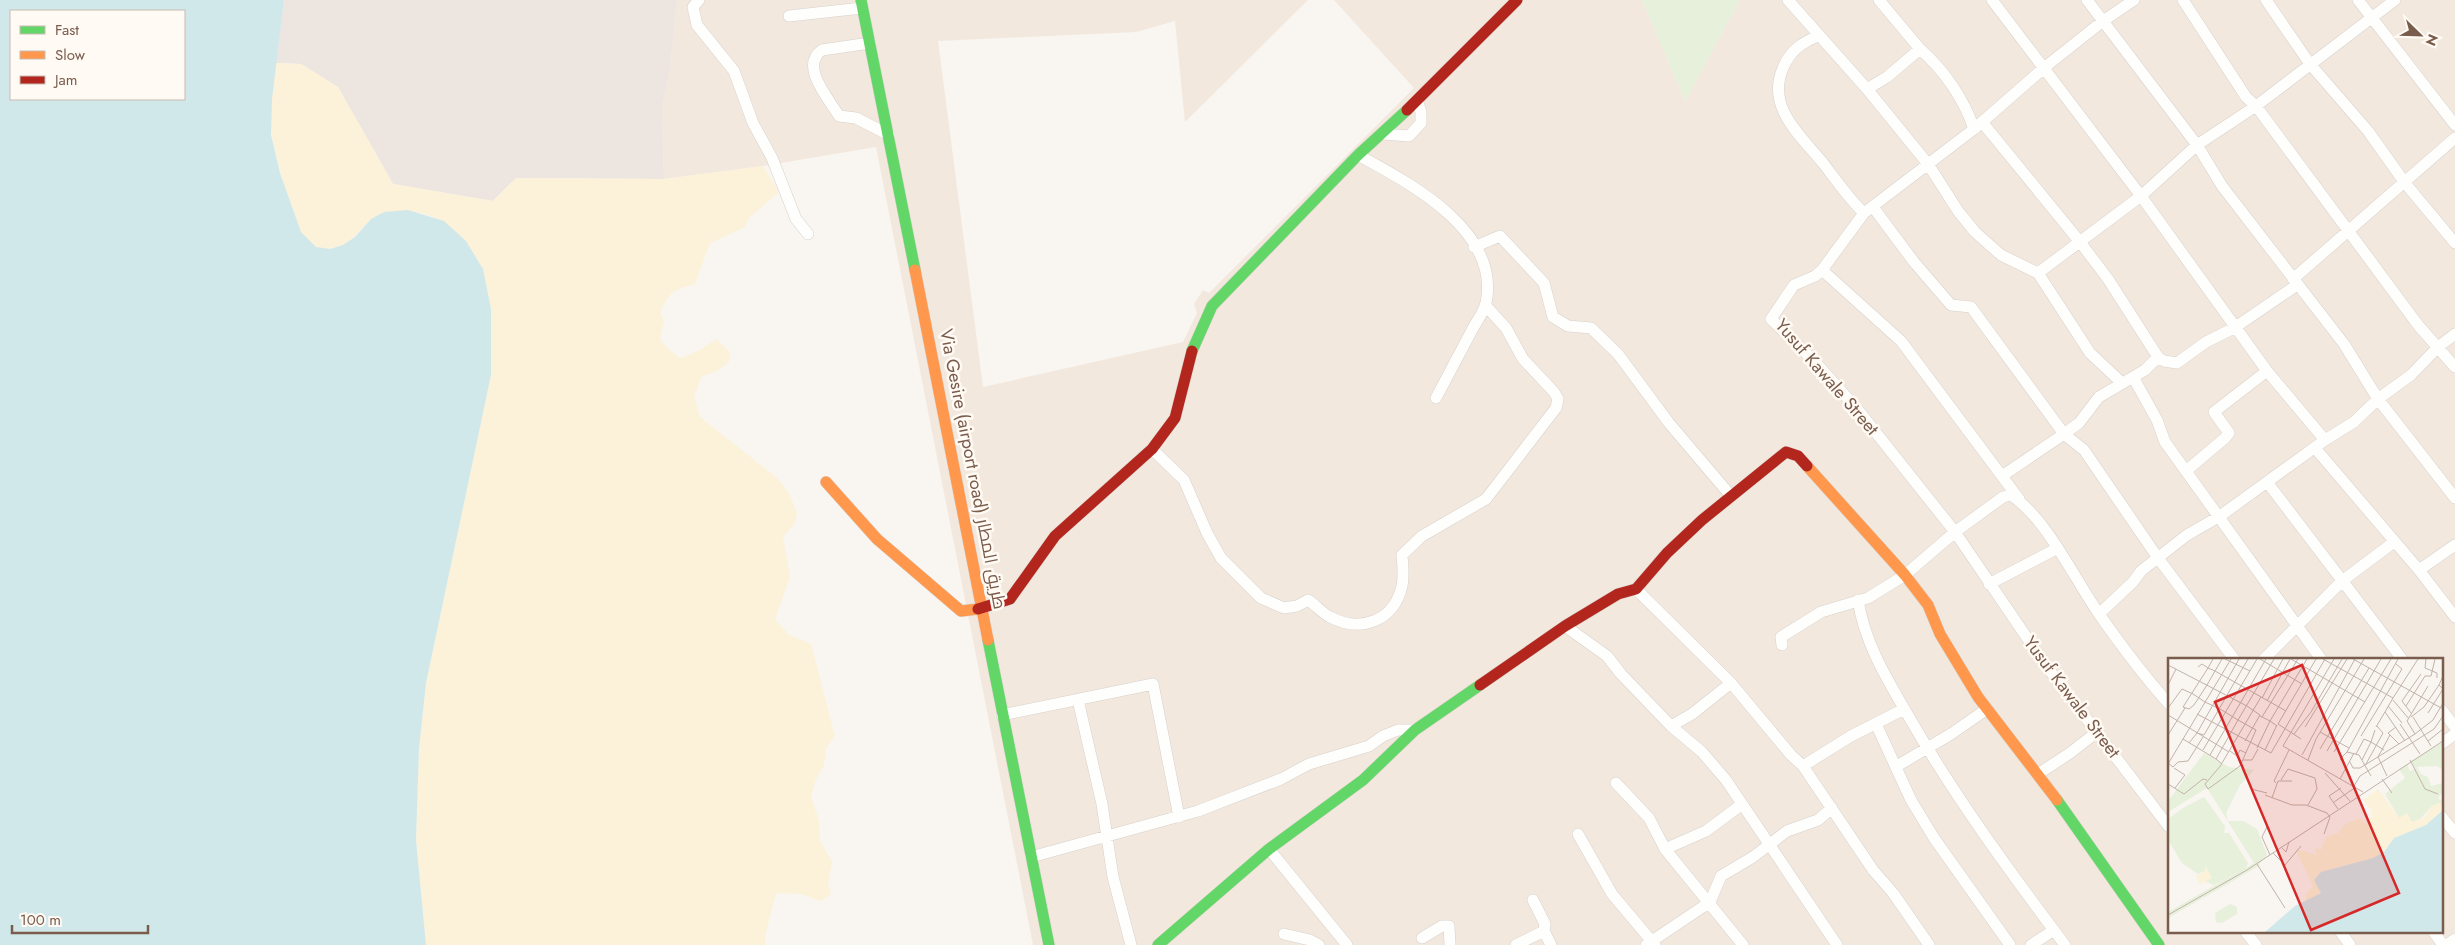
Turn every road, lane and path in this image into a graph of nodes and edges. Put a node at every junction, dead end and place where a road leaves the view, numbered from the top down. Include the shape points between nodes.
1 (699, 0) edge
2 (1517, 0) edge
3 (1788, 0) edge
4 (1879, 0) edge
5 (1992, 0) edge
6 (2088, 0) edge
7 (2134, 0) edge
8 (2183, 0) edge
9 (2266, 0) edge
10 (2358, 0) edge
11 (2395, 0) edge
12 (861, 4) edge
13 (788, 16) dead end
14 (2372, 19) junction
15 (2103, 21) junction
16 (1818, 36) junction
17 (870, 42) junction
18 (1920, 49) junction
19 (2310, 64) junction
20 (2045, 67) junction
21 (1867, 89) junction
22 (1417, 100) junction
23 (2256, 106) junction
24 (2455, 125) edge
25 (1978, 126) junction
26 (1383, 134) junction
27 (889, 135) junction
28 (2455, 138) edge
29 (2197, 146) junction
30 (1358, 155) junction
31 (1928, 164) junction
32 (2405, 183) junction
33 (2141, 196) junction
34 (1868, 210) junction
35 (2346, 231) junction
36 (808, 234) dead end
37 (2080, 242) junction
38 (2455, 243) edge
39 (1474, 247) junction
40 (1822, 270) junction
41 (2038, 273) junction
42 (2295, 282) junction
43 (1485, 305) junction
44 (2234, 328) junction
45 (2455, 334) edge
46 (2438, 346) junction
47 (2158, 357) junction
48 (2455, 367) edge
49 (2267, 371) junction
50 (2133, 377) junction
51 (2122, 383) junction
52 (1436, 398) dead end
53 (2378, 399) junction
54 (2064, 434) junction
55 (2325, 440) junction
56 (2315, 448) junction
57 (1152, 449) junction
58 (2186, 470) junction
59 (2002, 476) junction
60 (826, 482) dead end
61 (2267, 482) junction
62 (1731, 496) junction
63 (2455, 498) edge
64 (2020, 501) junction
65 (2220, 516) junction
66 (1955, 532) junction
67 (2394, 542) junction
68 (2455, 545) edge
69 (2058, 548) junction
70 (2158, 558) junction
71 (2419, 570) junction
72 (1906, 576) junction
73 (2342, 581) junction
74 (1989, 584) junction
75 (1636, 589) junction
76 (1858, 600) junction
77 (983, 609) junction
78 (2099, 614) junction
79 (2455, 617) edge
80 (2297, 625) junction
81 (1565, 626) junction
82 (1782, 645) dead end
83 (2233, 658) edge
84 (2265, 658) edge
85 (2321, 658) edge
86 (2401, 658) edge
87 (1731, 683) junction
88 (1078, 700) junction
89 (2168, 703) edge
90 (1904, 709) junction
91 (1987, 709) junction
92 (2442, 710) edge
93 (1002, 715) junction
94 (1876, 724) junction
95 (1671, 726) junction
96 (2455, 726) edge
97 (1414, 730) junction
98 (2097, 732) junction
99 (2455, 734) edge
100 (2442, 743) edge
101 (1926, 748) junction
102 (1803, 766) junction
103 (1897, 766) junction
104 (2038, 774) junction
105 (1616, 783) dead end
106 (1741, 805) junction
107 (1832, 808) junction
108 (1179, 816) junction
109 (2442, 817) edge
110 (2168, 826) edge
111 (2455, 833) edge
112 (1578, 834) dead end
113 (1108, 836) junction
114 (1769, 845) junction
115 (1269, 849) junction
116 (1665, 849) junction
117 (1030, 857) junction
118 (1533, 900) dead end
119 (1710, 902) junction
120 (2054, 930) junction
121 (1544, 931) junction
122 (2246, 932) edge
123 (2341, 932) edge
124 (2434, 932) edge
125 (1284, 934) dead end
126 (1422, 938) dead end
127 (2455, 939) edge
128 (1342, 943) edge
129 (1651, 944) edge
130 (1049, 945) edge
131 (1131, 945) edge
132 (1158, 945) edge
133 (1319, 945) edge
134 (1450, 945) edge
135 (1516, 945) edge
136 (1551, 945) edge
137 (1743, 945) edge
138 (1837, 945) edge
139 (1929, 945) edge
140 (2010, 945) edge
141 (2031, 945) edge
142 (2065, 945) edge
143 (2159, 945) edge
144 (2256, 945) edge
145 (2350, 945) edge
146 (2442, 945) edge
147 (2446, 945) edge

1 - 36 street via 693,7 697,24 734,71 753,123 772,158 796,219
2 - 22 street
3 - 16 street
4 - 18 street
5 - 20 street
6 - 15 street
7 - 15 street, Yusuf Kawale Street
8 - 23 street via 2246,97
9 - 19 street
10 - 14 street
11 - 14 street
12 - 13 street
12 - 17 street, Via Gesire (airport road) طريق المطار
14 - 19 street
14 - 24 street
15 - 20 street, Yusuf Kawale Street
15 - 29 street
16 - 21 street
16 - 34 street via 1798,46 1785,63 1779,77 1782,111 1798,135
17 - 27 street, Via Gesire (airport road) طريق المطار
17 - 27 street via 822,50 815,54 813,71 839,116 856,118
18 - 21 street via 1911,59
18 - 25 street via 1951,84
19 - 23 street
19 - 32 street via 2368,131
20 - 25 street, Yusuf Kawale Street
20 - 33 street
21 - 31 street
22 - 26 street
22 - 26 street via 1421,123 1408,136
23 - 29 street
23 - 35 street
25 - 31 street, Yusuf Kawale Street
25 - 37 street
26 - 30 street
27 - 77 street, Via Gesire (airport road) طريق المطار
28 - 32 street
29 - 33 street
29 - 42 street via 2222,186
30 - 39 street via 1417,188 1460,225
30 - 57 street via 1212,306 1193,348 1175,418
31 - 34 street, Yusuf Kawale Street
31 - 41 street via 1975,232 2001,255
32 - 35 street
32 - 38 street
33 - 37 street
33 - 44 street
34 - 40 street, Yusuf Kawale Street
34 - 54 street via 1951,305 1971,307
35 - 42 street
35 - 46 street
37 - 41 street
37 - 47 street
39 - 43 street via 1485,271
39 - 62 street via 1500,236 1544,283 1553,317 1568,326 1592,328 1618,354 1669,423
40 - 59 street via 1901,341
40 - 66 street, Yusuf Kawale Street via 1794,285 1771,319 1858,410
41 - 51 street via 2090,353
42 - 44 street
42 - 53 street via 2344,344
43 - 52 street
43 - 57 street via 1506,328 1523,359 1554,392 1558,399 1556,408 1486,498 1422,536 1402,555 1402,587 1394,605 1372,623 1353,624 1329,617 1308,600 1284,608 1261,598 1221,558 1184,480
44 - 47 street via 2206,342 2177,363
44 - 49 street
45 - 46 street
46 - 48 street
46 - 53 street via 2410,375
47 - 50 street
49 - 55 street
49 - 58 street via 2214,412 2229,433
50 - 51 street
50 - 58 street via 2157,420 2165,442
51 - 54 street via 2099,397 2079,423
53 - 55 street via 2354,422
53 - 63 street
54 - 59 street
54 - 70 street via 2084,450
55 - 56 street
56 - 61 street
56 - 67 street
57 - 77 street via 1055,536 1010,599
58 - 65 street
59 - 64 street
60 - 77 street via 866,528 921,580 937,589 961,611
61 - 65 street
61 - 73 street
62 - 72 street via 1786,452 1792,453 1825,484
62 - 75 street via 1667,553
64 - 66 street via 2011,495 2003,497
64 - 69 street
65 - 70 street via 2187,535
65 - 80 street
66 - 72 street
66 - 74 street, Yusuf Kawale Street
67 - 71 street
67 - 73 street
68 - 71 street
69 - 74 street
69 - 78 street
70 - 78 street
70 - 83 street
71 - 79 street
72 - 76 street via 1868,598
72 - 91 street via 1928,605 1940,634
73 - 80 street
73 - 86 street
74 - 98 street, Yusuf Kawale Street
75 - 81 street via 1618,594
75 - 87 street
76 - 82 street via 1821,612 1797,626 1781,637
76 - 90 street via 1860,616 1876,660
77 - 93 street, Via Gesire (airport road) طريق المطار
78 - 89 street
80 - 84 street
80 - 85 street
81 - 95 street via 1608,656
81 - 97 street
87 - 95 street
87 - 102 street
88 - 93 street
88 - 108 street via 1153,684
88 - 113 street
90 - 94 street
90 - 101 street
91 - 101 street
91 - 104 street
92 - 96 street
93 - 117 street, Via Gesire (airport road) طريق المطار
94 - 102 street
94 - 103 street
95 - 106 street via 1702,752 1726,780
97 - 108 street via 1398,730 1369,746 1309,764 1281,779 1198,812
97 - 115 street via 1363,780
98 - 104 street
98 - 110 street, Yusuf Kawale Street
99 - 100 street
101 - 103 street
101 - 120 street via 1989,843
102 - 107 street
103 - 140 street via 1911,800 1934,838
104 - 143 street
105 - 116 street via 1649,818
106 - 114 street
106 - 116 street via 1706,830
107 - 114 street via 1818,820 1787,831
107 - 139 street via 1872,870 1893,893
108 - 113 street
109 - 111 street
112 - 129 street via 1612,894
113 - 117 street
113 - 131 street via 1113,877
114 - 119 street via 1721,876
114 - 138 street
115 - 128 street
115 - 132 street
116 - 119 street
117 - 130 street, Via Gesire (airport road) طريق المطار
118 - 121 street via 1545,924
119 - 129 street
119 - 137 street
120 - 141 street
120 - 142 street
121 - 135 street
121 - 136 street
122 - 144 street
123 - 145 street
124 - 146 street
125 - 133 street
126 - 134 street via 1442,926 1449,926
127 - 147 street

